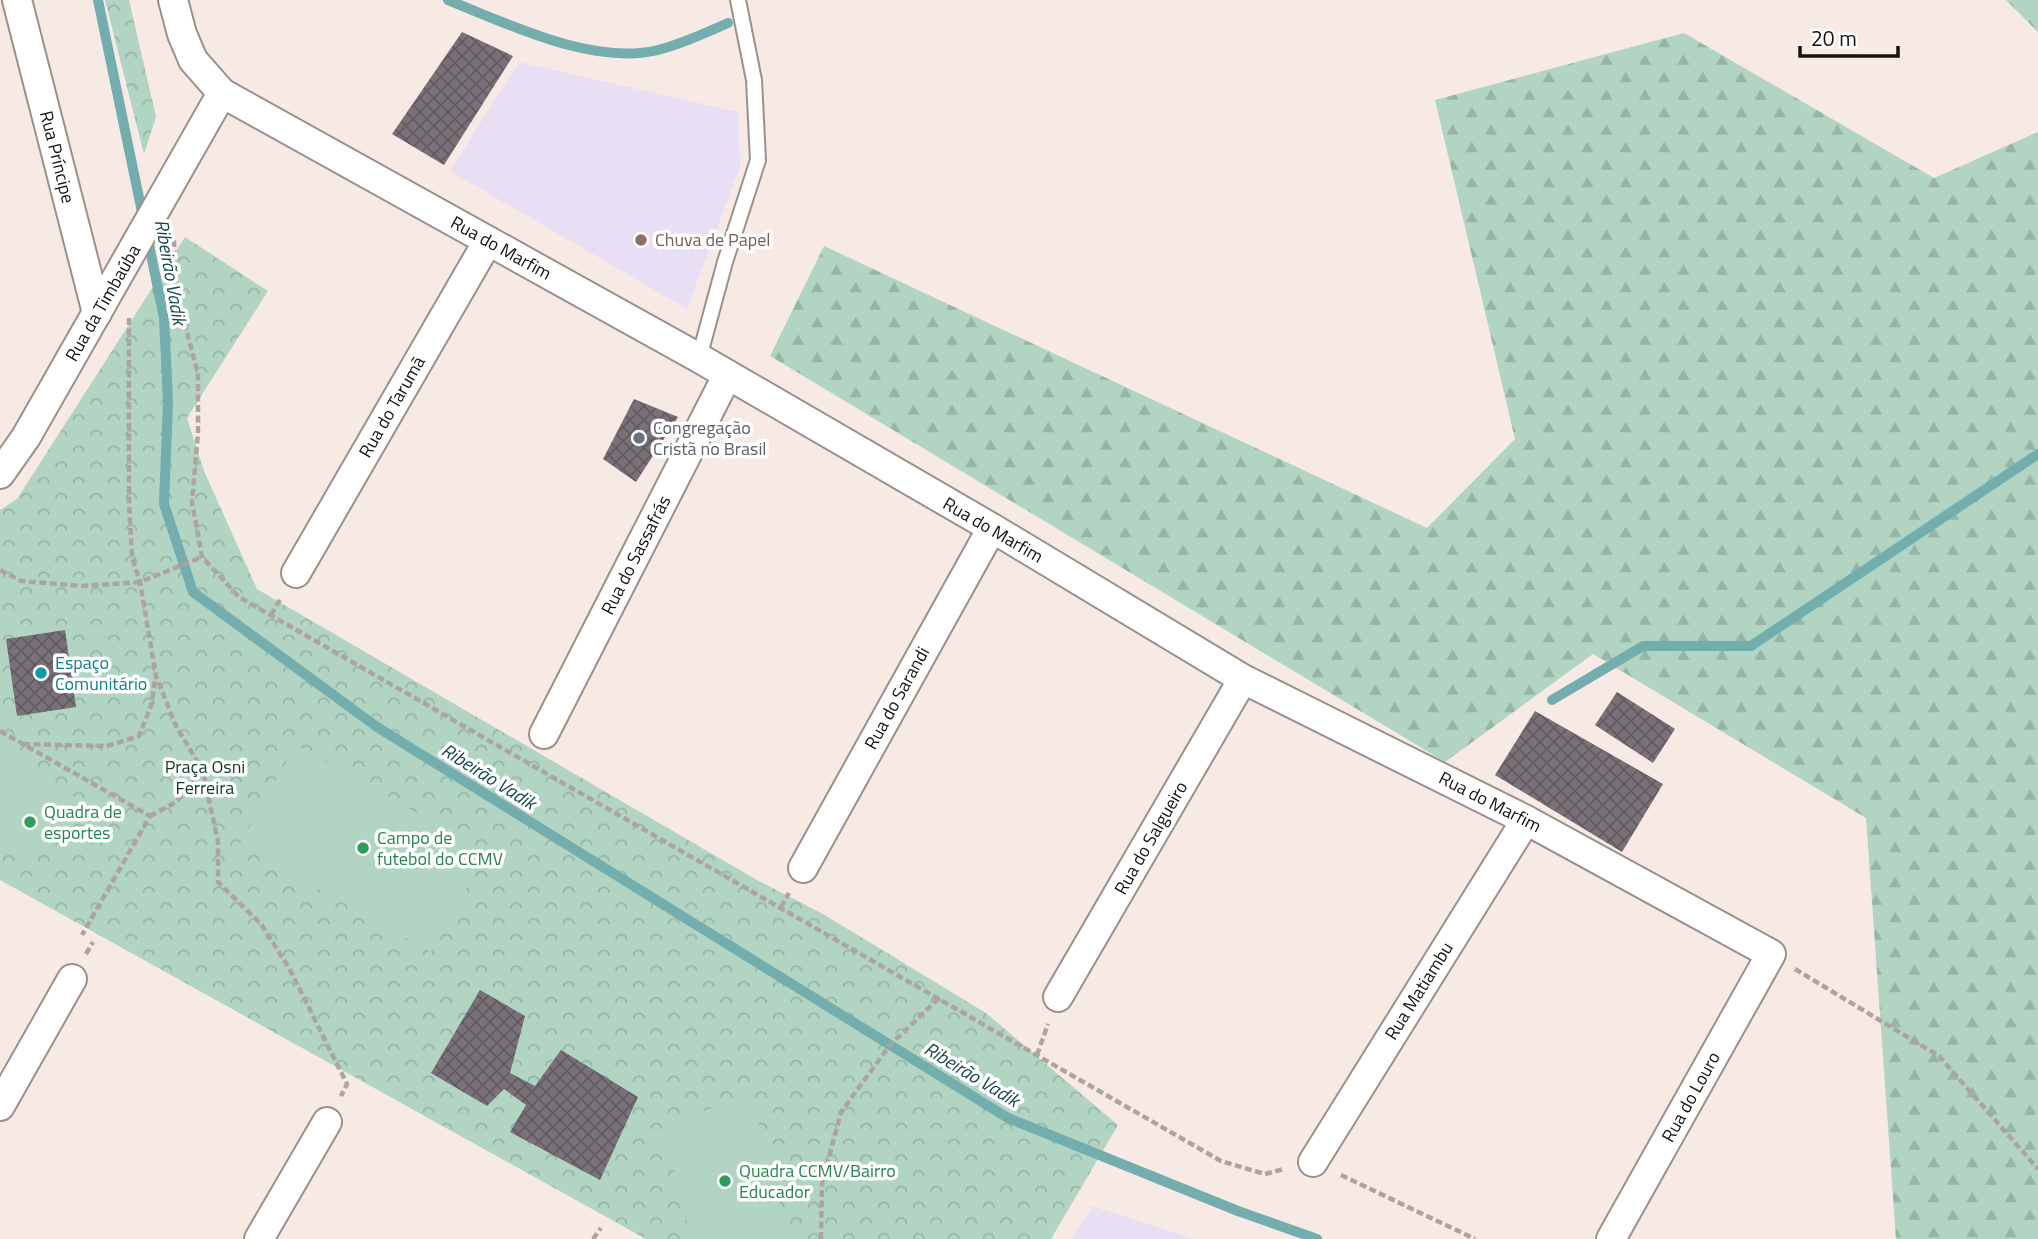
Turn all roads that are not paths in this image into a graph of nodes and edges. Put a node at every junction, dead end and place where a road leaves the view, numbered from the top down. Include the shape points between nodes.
1 (17, 0) edge
2 (173, 0) edge
3 (738, 0) edge
4 (222, 93) junction
5 (488, 241) junction
6 (97, 313) junction
7 (699, 358) junction
8 (727, 376) junction
9 (0, 474) edge
10 (992, 528) junction
11 (296, 573) dead end
12 (1243, 678) junction
13 (544, 734) dead end
14 (1526, 820) junction
15 (803, 868) dead end
16 (1770, 954) joint
17 (72, 979) dead end
18 (1058, 997) dead end
19 (0, 1106) edge
20 (327, 1122) dead end
21 (1312, 1162) road end
22 (259, 1239) edge
23 (1611, 1239) edge

1 - 6 street, Rua Príncipe
2 - 4 street, Rua do Marfim via 193,60
3 - 7 lane via 754,80 758,160
4 - 5 street, Rua do Marfim
4 - 6 street, Rua da Timbaúba
5 - 7 street, Rua do Marfim
5 - 11 street, Rua do Tarumã
6 - 9 street, Rua da Timbaúba
7 - 8 street, Rua do Marfim
8 - 10 street, Rua do Marfim
8 - 13 street, Rua do Sassafrás
10 - 12 street, Rua do Marfim
10 - 15 street, Rua do Sarandi
12 - 14 street, Rua do Marfim
12 - 18 street, Rua do Salgueiro
14 - 16 street, Rua do Marfim
14 - 21 street, Rua Matiambu
16 - 23 street, Rua do Louro
17 - 19 street
20 - 22 street

